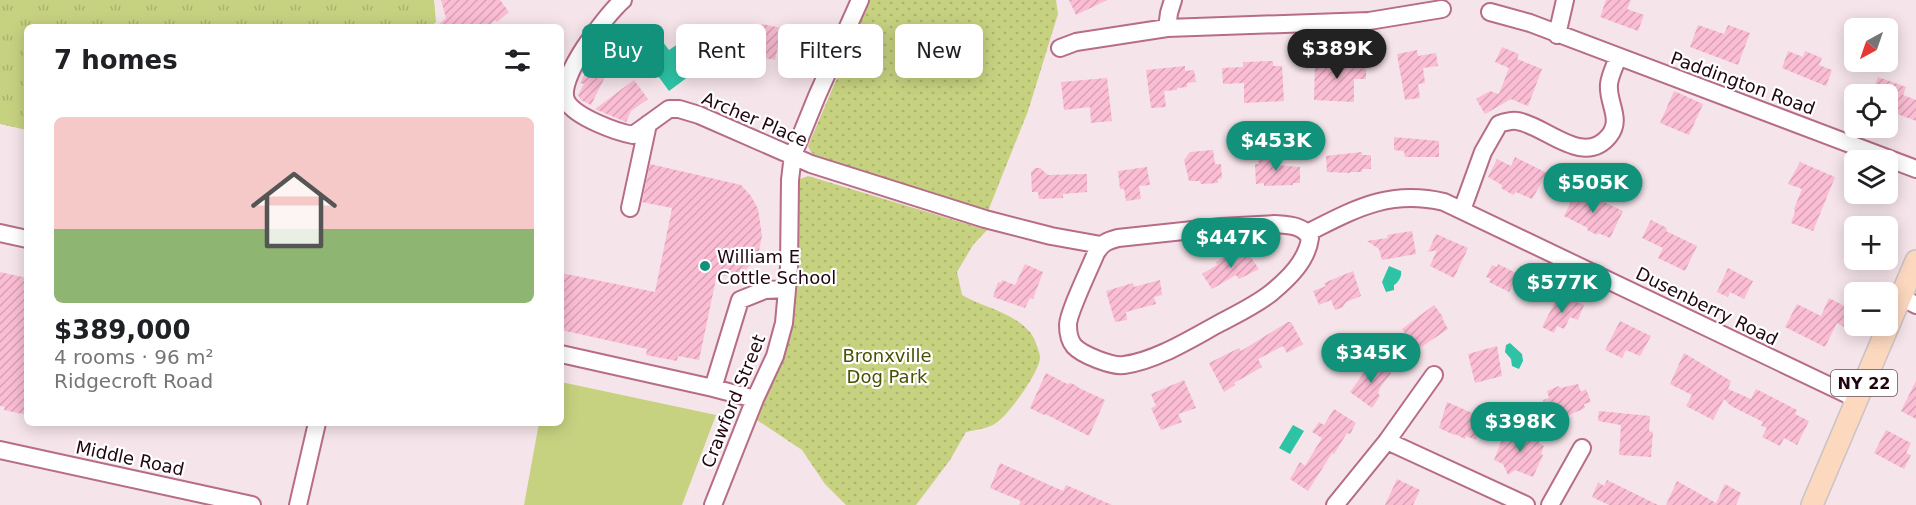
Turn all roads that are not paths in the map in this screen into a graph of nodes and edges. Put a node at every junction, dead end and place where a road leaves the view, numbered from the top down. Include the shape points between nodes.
1 (623, 0) edge
2 (861, 0) edge
3 (1173, 0) edge
4 (1565, 0) edge
5 (1442, 9) dead end
6 (1490, 12) dead end
7 (1167, 28) junction
8 (1557, 35) junction
9 (1060, 48) dead end
10 (1618, 57) junction
11 (648, 124) junction
12 (793, 155) junction
13 (1916, 169) edge
14 (630, 208) dead end
15 (1462, 210) junction
16 (0, 233) edge
17 (1307, 233) junction
18 (24, 238) edge
19 (1101, 245) junction
20 (1916, 261) edge
21 (787, 289) junction
22 (1908, 301) edge
23 (564, 355) edge
24 (1434, 375) dead end
25 (713, 388) junction
26 (754, 399) junction
27 (1857, 399) junction
28 (316, 426) edge
29 (1387, 441) junction
30 (1582, 448) dead end
31 (0, 450) edge
32 (252, 505) edge
33 (298, 505) edge
34 (713, 505) edge
35 (1335, 505) edge
36 (1526, 505) edge
37 (1550, 505) edge
38 (1812, 505) edge

1 - 11 street, Archer Place via 582,49 565,95 578,112 621,133 633,135
2 - 12 street, Crawford Street
3 - 7 street
4 - 8 street
5 - 7 street via 1370,21
6 - 8 street, Paddington Road
7 - 9 street
8 - 10 street, Paddington Road
10 - 13 street, Paddington Road
10 - 15 street via 1609,84 1616,115 1609,136 1597,146 1581,148 1531,124 1514,120 1499,124 1483,152
11 - 12 street, Archer Place via 669,109 679,109
11 - 14 street
12 - 19 street, Archer Place via 985,219
12 - 21 street, Crawford Street
15 - 17 street, Dusenberry Road via 1423,197 1385,199
15 - 27 street, Dusenberry Road
16 - 18 street
17 - 19 street via 1293,226 1221,227 1118,238
17 - 19 street via 1309,246 1301,262 1269,295 1176,346 1123,366 1076,348 1068,330
20 - 22 main road, NY 22
21 - 25 street via 765,290 740,300
21 - 26 street, Crawford Street via 784,323 775,356
22 - 27 main road, NY 22
23 - 25 street
24 - 29 street
25 - 26 street
26 - 34 street, Crawford Street
27 - 38 main road, NY 22
28 - 33 street
29 - 35 street
29 - 36 street
30 - 37 street
31 - 32 street, Middle Road

